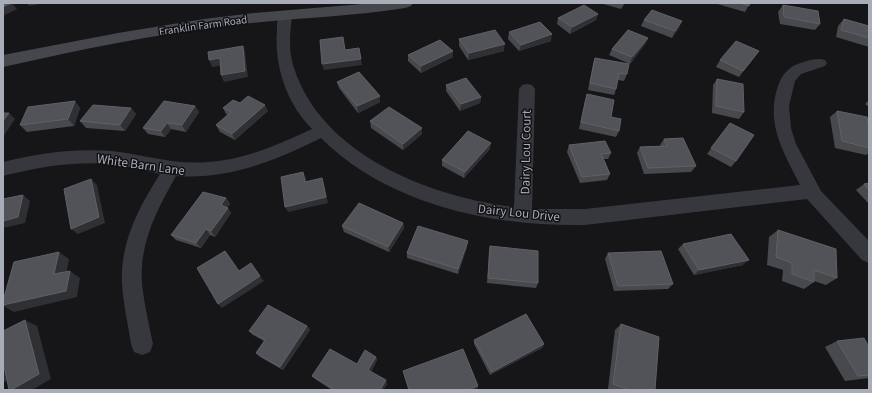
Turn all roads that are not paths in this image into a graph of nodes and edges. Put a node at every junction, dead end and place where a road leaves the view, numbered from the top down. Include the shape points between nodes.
1 (395, 4) edge
2 (285, 16) junction
3 (3, 61) edge
4 (820, 63) dead end
5 (527, 89) dead end
6 (322, 131) junction
7 (3, 169) edge
8 (172, 170) junction
9 (812, 191) junction
10 (523, 215) junction
11 (869, 254) edge
12 (142, 344) dead end

1 - 2 main road, Franklin Farm Road
2 - 3 main road, Franklin Farm Road via 185,26
2 - 6 street, Dairy Lou Drive via 283,50 286,68 303,104
4 - 9 street via 807,66 788,79 781,106 783,128 788,144
5 - 10 street, Dairy Lou Court
6 - 8 street, White Barn Lane via 248,163
6 - 10 street, Dairy Lou Drive via 336,145 405,185 456,203 489,211
7 - 8 street, White Barn Lane via 52,159 96,157
8 - 12 street via 150,206 137,234 133,254 132,283
9 - 10 street, Dairy Lou Drive via 585,217
9 - 11 street

